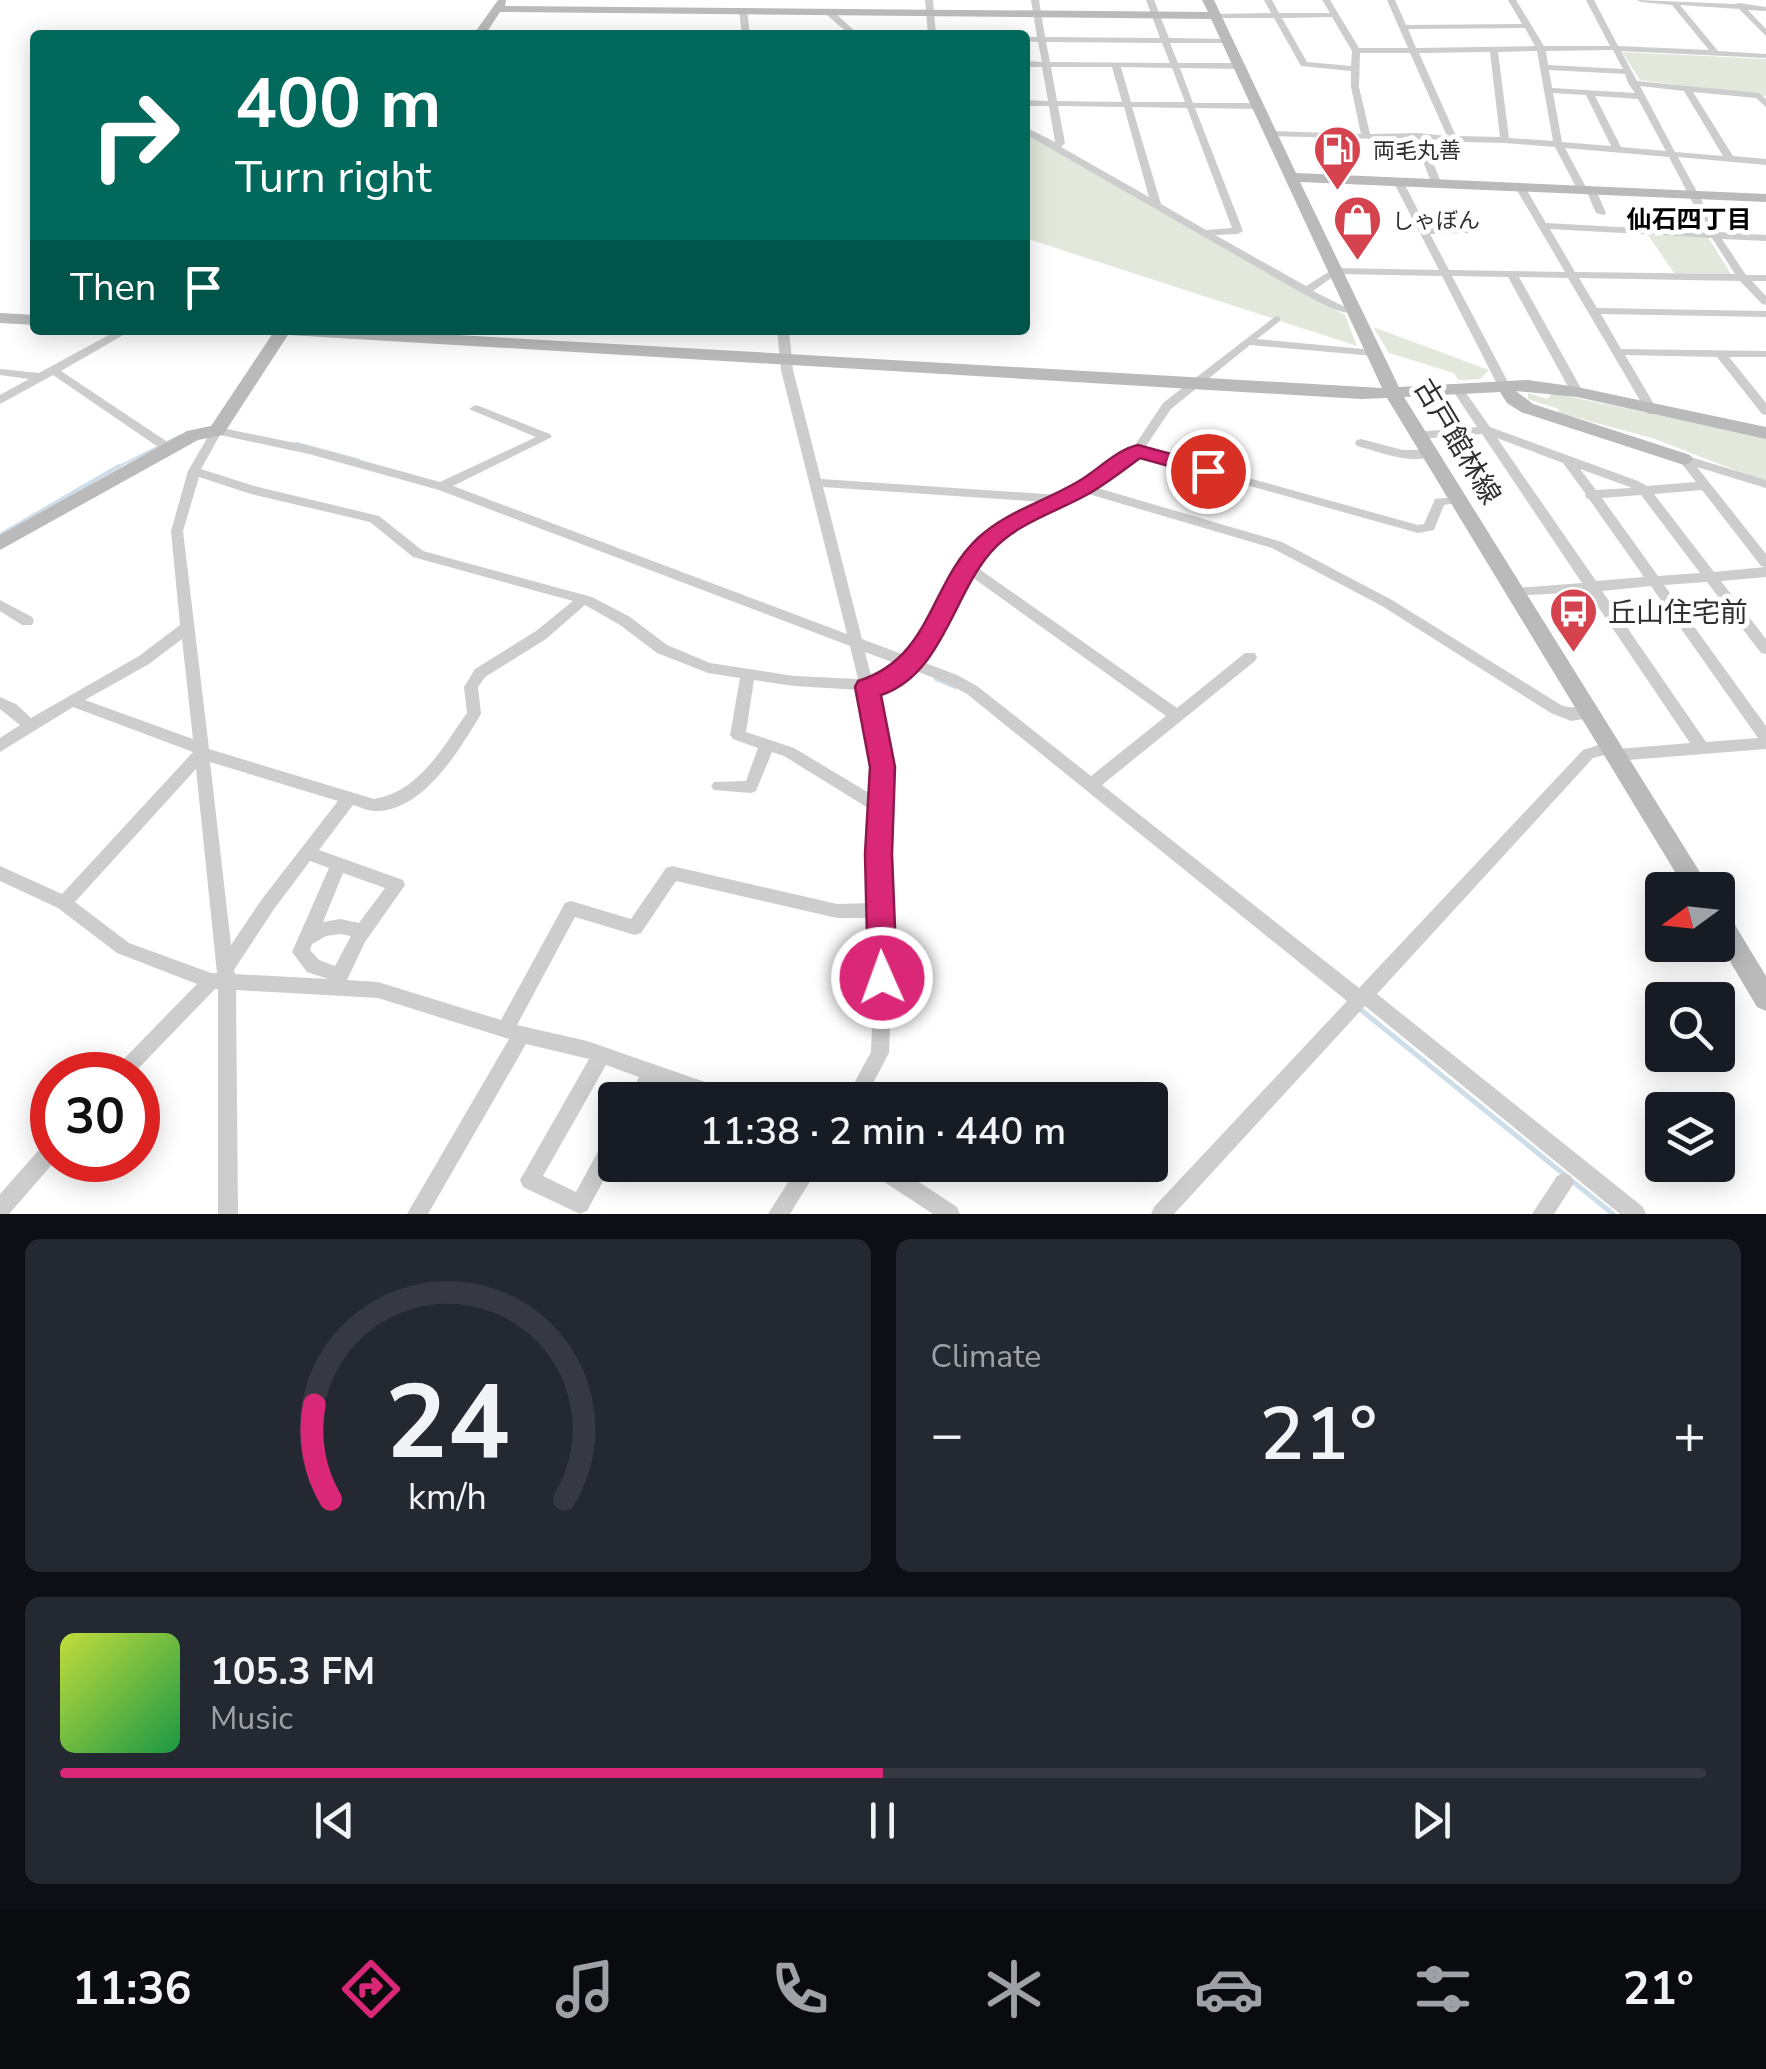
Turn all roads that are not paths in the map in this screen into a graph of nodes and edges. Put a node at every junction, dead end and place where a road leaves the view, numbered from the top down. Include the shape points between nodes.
1 (1035, 0) edge
2 (1150, 0) edge
3 (1208, 0) edge
4 (1268, 0) edge
5 (1326, 0) edge
6 (1391, 0) edge
7 (1512, 0) edge
8 (1590, 0) edge
9 (1640, 0) edge
10 (1734, 0) edge
11 (1656, 1) edge
12 (500, 5) edge
13 (1676, 5) junction
14 (930, 7) edge
15 (821, 8) edge
16 (1742, 8) junction
17 (1766, 9) edge
18 (743, 10) junction
19 (1038, 15) junction
20 (1335, 15) junction
21 (1156, 16) junction
22 (1215, 16) junction
23 (1277, 16) junction
24 (1527, 26) junction
25 (1405, 28) junction
26 (483, 30) edge
27 (745, 30) edge
28 (849, 30) edge
29 (1766, 34) edge
30 (1030, 39) edge
31 (1042, 39) junction
32 (1166, 40) junction
33 (1227, 40) junction
34 (1614, 48) junction
35 (1541, 49) junction
36 (1415, 50) junction
37 (1494, 50) junction
38 (1356, 51) junction
39 (1716, 54) junction
40 (1766, 56) edge
41 (1030, 64) edge
42 (1047, 64) junction
43 (1116, 65) junction
44 (1176, 65) junction
45 (1239, 66) junction
46 (1354, 68) junction
47 (1544, 68) junction
48 (1630, 78) junction
49 (1686, 87) junction
50 (1549, 90) junction
51 (1589, 92) junction
52 (1639, 96) junction
53 (1030, 103) edge
54 (1053, 104) junction
55 (1766, 104) edge
56 (1128, 105) junction
57 (1191, 106) junction
58 (1258, 106) junction
59 (1030, 133) edge
60 (1271, 134) junction
61 (1366, 134) junction
62 (1418, 136) junction
63 (1452, 138) junction
64 (1505, 140) junction
65 (1558, 144) junction
66 (1055, 147) junction
67 (1617, 150) junction
68 (1670, 154) junction
69 (1730, 159) junction
70 (1766, 162) edge
71 (1291, 177) junction
72 (1398, 181) junction
73 (1436, 182) junction
74 (1520, 186) junction
75 (1586, 189) junction
76 (1691, 194) junction
77 (1766, 198) edge
78 (1156, 204) junction
79 (1601, 213) dead end
80 (1542, 226) junction
81 (1470, 230) dead end
82 (1424, 231) junction
83 (1207, 232) junction
84 (1715, 235) junction
85 (1766, 238) edge
86 (1336, 271) junction
87 (1446, 273) junction
88 (1512, 274) junction
89 (1568, 274) junction
90 (1742, 277) junction
91 (1766, 278) edge
92 (1306, 291) junction
93 (1766, 302) edge
94 (1592, 311) junction
95 (1355, 312) junction
96 (1766, 314) edge
97 (0, 318) edge
98 (1276, 318) dead end
99 (30, 320) edge
100 (117, 335) edge
101 (283, 335) edge
102 (369, 335) edge
103 (783, 335) edge
104 (1249, 342) junction
105 (1618, 352) junction
106 (1374, 353) junction
107 (1721, 354) junction
108 (1766, 354) edge
109 (786, 360) junction
110 (0, 372) edge
111 (48, 374) junction
112 (1197, 384) junction
113 (1503, 384) junction
114 (1457, 388) junction
115 (1577, 392) junction
116 (1393, 393) junction
117 (0, 400) edge
118 (475, 410) dead end
119 (1652, 410) junction
120 (1766, 411) edge
121 (1486, 430) junction
122 (217, 431) junction
123 (1766, 433) edge
124 (1419, 435) junction
125 (1361, 444) dead end
126 (168, 448) junction
127 (1138, 451) junction
128 (1431, 454) junction
129 (1567, 458) junction
130 (1684, 458) junction
131 (194, 472) junction
132 (817, 483) junction
133 (1766, 484) edge
134 (442, 486) junction
135 (1703, 486) junction
136 (1084, 488) junction
137 (1644, 490) junction
138 (1590, 495) junction
139 (1058, 498) junction
140 (1458, 499) junction
141 (0, 542) edge
142 (1766, 564) edge
143 (968, 567) junction
144 (1766, 572) edge
145 (1710, 577) junction
146 (1652, 581) junction
147 (1592, 586) junction
148 (1516, 593) junction
149 (584, 599) junction
150 (0, 605) edge
151 (26, 620) dead end
152 (186, 628) junction
153 (856, 642) junction
154 (1766, 649) edge
155 (1250, 656) dead end
156 (912, 662) junction
157 (748, 675) junction
158 (867, 687) junction
159 (72, 700) junction
160 (0, 703) edge
161 (1590, 713) junction
162 (1177, 716) junction
163 (30, 726) junction
164 (1766, 740) edge
165 (768, 745) junction
166 (0, 746) edge
167 (1702, 748) junction
168 (200, 751) junction
169 (1614, 751) junction
170 (1091, 784) junction
171 (719, 786) dead end
172 (350, 798) junction
173 (880, 808) junction
174 (307, 853) junction
175 (339, 863) junction
176 (1688, 872) edge
177 (0, 873) edge
178 (64, 903) junction
179 (880, 910) junction
180 (362, 933) junction
181 (310, 936) junction
182 (1735, 941) edge
183 (1757, 969) edge
184 (221, 977) junction
185 (337, 982) junction
186 (1363, 997) junction
187 (1766, 998) edge
188 (514, 1032) junction
189 (144, 1052) edge
190 (602, 1055) junction
191 (651, 1072) junction
192 (646, 1082) edge
193 (680, 1082) edge
194 (864, 1082) edge
195 (598, 1171) edge
196 (30, 1175) edge
197 (799, 1182) edge
198 (900, 1182) edge
199 (1564, 1183) dead end
200 (0, 1209) edge
201 (942, 1212) edge
202 (228, 1214) edge
203 (417, 1214) edge
204 (778, 1214) edge
205 (1161, 1214) edge
206 (1542, 1214) edge
207 (1636, 1214) edge

1 - 19 street
2 - 21 street
3 - 22 street, 古戸館林線
4 - 23 street
5 - 20 street
6 - 25 street
7 - 24 street
8 - 34 street
9 - 11 street
10 - 16 street
11 - 13 street
12 - 18 street
12 - 26 street
13 - 16 street
13 - 39 street
14 - 15 street
14 - 19 street
15 - 18 street
15 - 28 street
16 - 17 street
16 - 29 street
18 - 27 street
19 - 21 street
19 - 31 street
20 - 23 street
20 - 38 street
21 - 22 street
21 - 32 street
22 - 23 street
22 - 33 street, 古戸館林線
23 - 46 street via 1304,64
24 - 25 street
24 - 35 street
25 - 36 street
30 - 31 street
31 - 32 street
31 - 42 street
32 - 33 street
32 - 44 street
33 - 45 street, 古戸館林線
34 - 35 street
34 - 39 street
34 - 48 street
35 - 37 street
35 - 47 street
36 - 37 street
36 - 38 street
36 - 63 street
37 - 64 street
38 - 46 street
39 - 40 street
41 - 42 street
42 - 43 street
42 - 54 street
43 - 44 street
43 - 56 street
44 - 45 street
44 - 57 street
45 - 58 street, 古戸館林線
46 - 61 street
47 - 48 street
47 - 50 street
48 - 49 street
48 - 52 street
49 - 55 street via 1759,96
49 - 69 street
50 - 51 street
50 - 65 street
51 - 52 street
51 - 67 street
52 - 68 street
53 - 54 street
54 - 56 street
54 - 66 street via 1060,144
56 - 57 street
56 - 78 street
57 - 58 street
57 - 83 street via 1238,231
58 - 60 street, 古戸館林線
59 - 66 street
60 - 61 street
60 - 71 street, 古戸館林線
61 - 62 street
62 - 63 street
62 - 73 street
63 - 64 street
64 - 65 street
65 - 67 street
65 - 75 street
66 - 78 street
67 - 68 street
68 - 69 street
68 - 76 street
69 - 70 street
71 - 72 street
71 - 86 street, 古戸館林線
72 - 73 street
72 - 82 street
73 - 74 street
74 - 75 street
74 - 80 street
75 - 76 street
75 - 79 street
76 - 77 street
76 - 84 street
78 - 83 street
80 - 84 street
80 - 89 street
81 - 82 street
82 - 87 street
83 - 92 street
84 - 85 street
84 - 90 street
86 - 87 street
86 - 92 street
86 - 95 street, 古戸館林線
87 - 88 street
87 - 113 street
88 - 89 street
88 - 115 street
89 - 90 street
89 - 94 street
90 - 91 street
90 - 93 street
92 - 95 street
94 - 96 street
94 - 105 street
95 - 106 street, 古戸館林線
97 - 99 street
98 - 104 street
100 - 111 street
101 - 122 street
102 - 109 street
103 - 109 street
104 - 106 street
104 - 112 street
105 - 107 street
105 - 119 street
106 - 116 street, 古戸館林線
107 - 108 street
107 - 120 street
109 - 112 street
109 - 132 street
110 - 111 street
111 - 117 street
111 - 126 street
112 - 116 street
112 - 127 street via 1167,406
113 - 114 street
113 - 115 street
113 - 130 street via 1527,408
114 - 116 street
114 - 121 street
115 - 119 street
116 - 124 street, 古戸館林線
118 - 134 street via 546,437
119 - 123 street
121 - 124 street
121 - 129 street
121 - 147 street
122 - 126 street
122 - 131 street
122 - 134 street
124 - 128 street, 古戸館林線
125 - 128 street
126 - 141 street
127 - 136 street
127 - 140 street via 1418,530 1429,527 1439,502
128 - 140 street, 古戸館林線
129 - 137 street
129 - 138 street
130 - 133 street
130 - 135 street
131 - 149 street via 374,519 418,554
131 - 152 street via 177,531
132 - 139 street
132 - 153 street
134 - 153 street
135 - 137 street
135 - 142 street
136 - 139 street
136 - 161 street via 1277,545 1387,603 1556,709
137 - 138 street
137 - 145 street
138 - 146 street
139 - 143 street via 1012,523
140 - 148 street, 古戸館林線
143 - 156 street
143 - 162 street
144 - 145 street
145 - 146 street
145 - 154 street
146 - 147 street
146 - 164 street
147 - 148 street
147 - 167 street
148 - 161 street, 古戸館林線
149 - 157 street via 662,648 708,668
149 - 172 street via 480,673 471,687 474,714 415,790 394,804
150 - 151 street
152 - 159 street
152 - 168 street
153 - 156 street
153 - 158 street
155 - 162 street
156 - 158 street via 880,686
156 - 170 street via 972,690
157 - 158 street
157 - 165 street via 738,734
158 - 173 street via 883,767
159 - 163 street
159 - 168 street
160 - 163 street
161 - 169 street, 古戸館林線
162 - 170 street
163 - 166 street
164 - 167 street
165 - 171 street via 752,787
165 - 173 street
167 - 169 street
168 - 172 street
168 - 178 street
168 - 184 street
169 - 176 street, 古戸館林線
169 - 186 street via 1588,754
170 - 186 street
172 - 174 street
173 - 179 street
174 - 175 street
174 - 184 street
175 - 180 street via 398,885
175 - 181 street
177 - 178 street
178 - 184 street via 123,948
179 - 188 street via 836,911 672,874 636,928 571,908
179 - 194 street via 880,1052
180 - 181 street via 334,926
180 - 185 street
181 - 185 street via 301,952
182 - 183 street
183 - 187 street
184 - 185 street
184 - 189 street
184 - 202 street
185 - 188 street
186 - 205 street
186 - 207 street
188 - 190 street
188 - 203 street
190 - 191 street
190 - 195 street via 530,1180 580,1204
191 - 192 street
191 - 193 street
196 - 200 street
197 - 204 street
198 - 201 street
199 - 206 street

